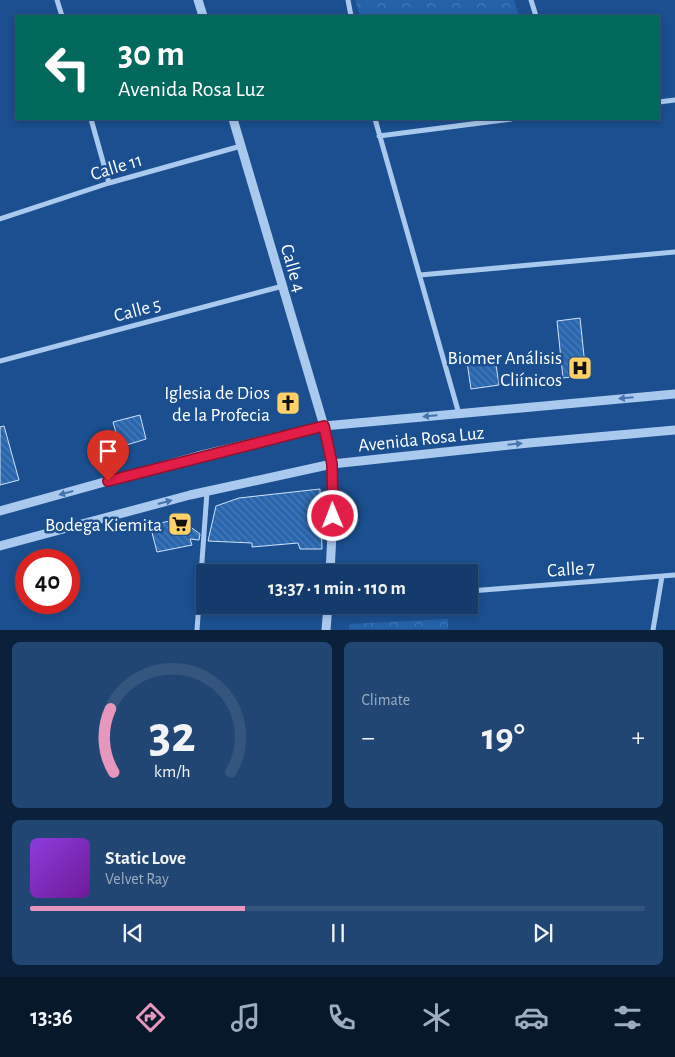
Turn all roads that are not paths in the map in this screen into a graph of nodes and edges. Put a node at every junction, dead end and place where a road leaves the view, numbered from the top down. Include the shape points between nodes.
1 (57, 0) edge
2 (198, 0) edge
3 (348, 0) edge
4 (531, 0) edge
5 (62, 15) edge
6 (203, 15) edge
7 (351, 15) edge
8 (536, 15) edge
9 (675, 100) edge
10 (660, 102) edge
11 (91, 120) edge
12 (233, 120) edge
13 (375, 120) edge
14 (503, 120) edge
15 (378, 136) junction
16 (242, 146) junction
17 (109, 183) junction
18 (0, 219) edge
19 (675, 252) edge
20 (420, 275) junction
21 (282, 286) junction
22 (0, 361) edge
23 (675, 394) edge
24 (459, 414) junction
25 (324, 426) junction
26 (675, 430) edge
27 (332, 464) junction
28 (206, 492) junction
29 (0, 511) edge
30 (0, 546) edge
31 (330, 564) edge
32 (675, 575) edge
33 (662, 576) junction
34 (478, 590) edge
35 (327, 614) edge
36 (197, 630) edge
37 (326, 630) edge
38 (653, 630) edge

1 - 5 street
2 - 6 street
3 - 7 street
4 - 8 street
9 - 10 street
11 - 17 street
12 - 16 street, Calle 4
13 - 15 street
14 - 15 street
15 - 20 street
16 - 17 street, Calle 11
16 - 21 street, Calle 4
17 - 18 street, Calle 11
19 - 20 street
20 - 24 street
21 - 22 street, Calle 5
21 - 25 street, Calle 4
23 -> 24 street, Avenida Rosa Luz
24 -> 25 street, Avenida Rosa Luz
25 - 27 street, Calle 4
25 -> 29 street, Avenida Rosa Luz via 198,456
27 -> 26 street, Avenida Rosa Luz
27 - 28 street, Avenida Rosa Luz
27 - 31 street, Calle 4
30 -> 28 street, Avenida Rosa Luz
28 - 36 street
32 - 33 street, Calle 7
33 - 34 street, Calle 7
33 - 38 street
35 - 37 street

